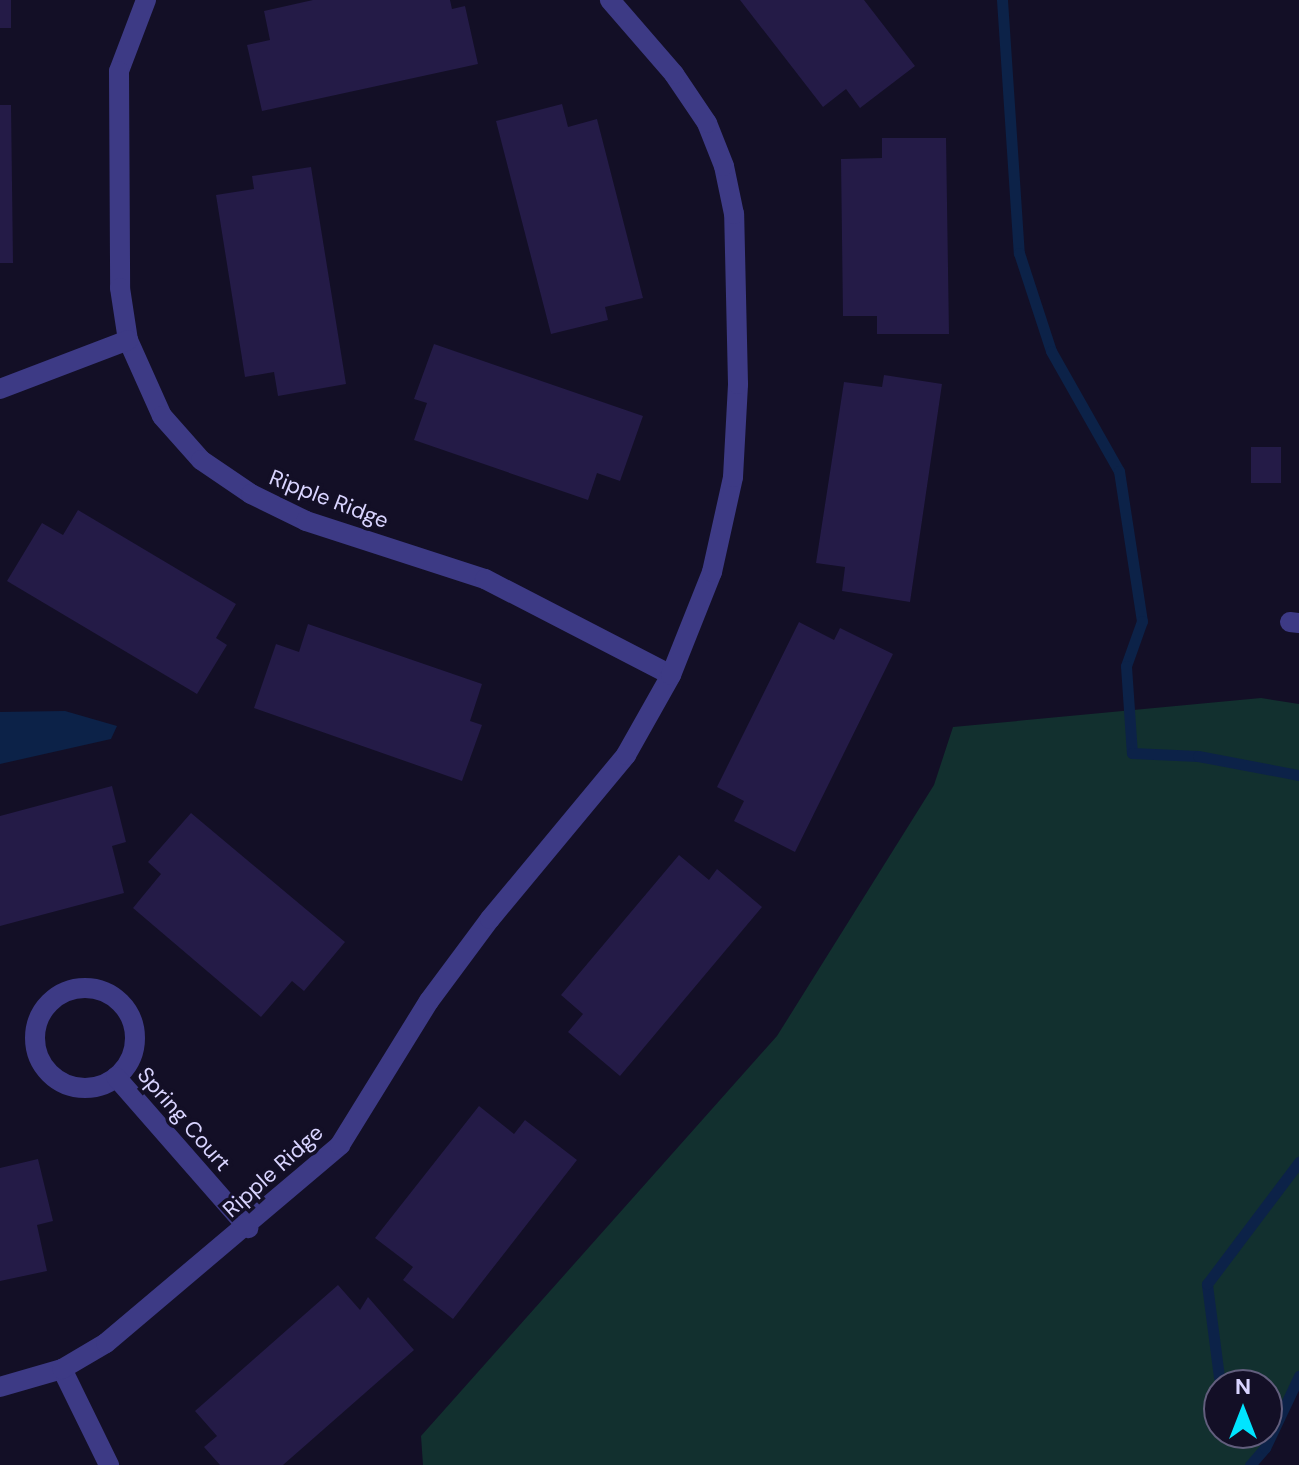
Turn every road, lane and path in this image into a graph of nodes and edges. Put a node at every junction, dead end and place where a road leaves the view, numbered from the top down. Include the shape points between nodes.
1 (146, 0) edge
2 (610, 0) edge
3 (128, 340) junction
4 (0, 389) edge
5 (671, 675) junction
6 (116, 1077) junction
7 (248, 1228) junction
8 (62, 1369) junction
9 (0, 1387) edge
10 (109, 1465) edge

1 - 3 street, Ripple Ridge via 119,71 120,288
2 - 5 street, Ripple Ridge via 674,74 707,123 724,166 734,214 738,384 733,477 712,572
3 - 4 street
3 - 5 street, Ripple Ridge via 162,416 201,460 251,494 306,521 485,579
5 - 7 street, Ripple Ridge via 626,755 429,1001 340,1145
6 - 6 street, Spring Court via 134,1053 136,1036 125,1008 115,997 86,988 56,996 36,1024 39,1058 49,1073 80,1088
6 - 7 street, Spring Court
7 - 8 street, Ripple Ridge via 106,1343
8 - 9 street, Ripple Ridge
8 - 10 street

